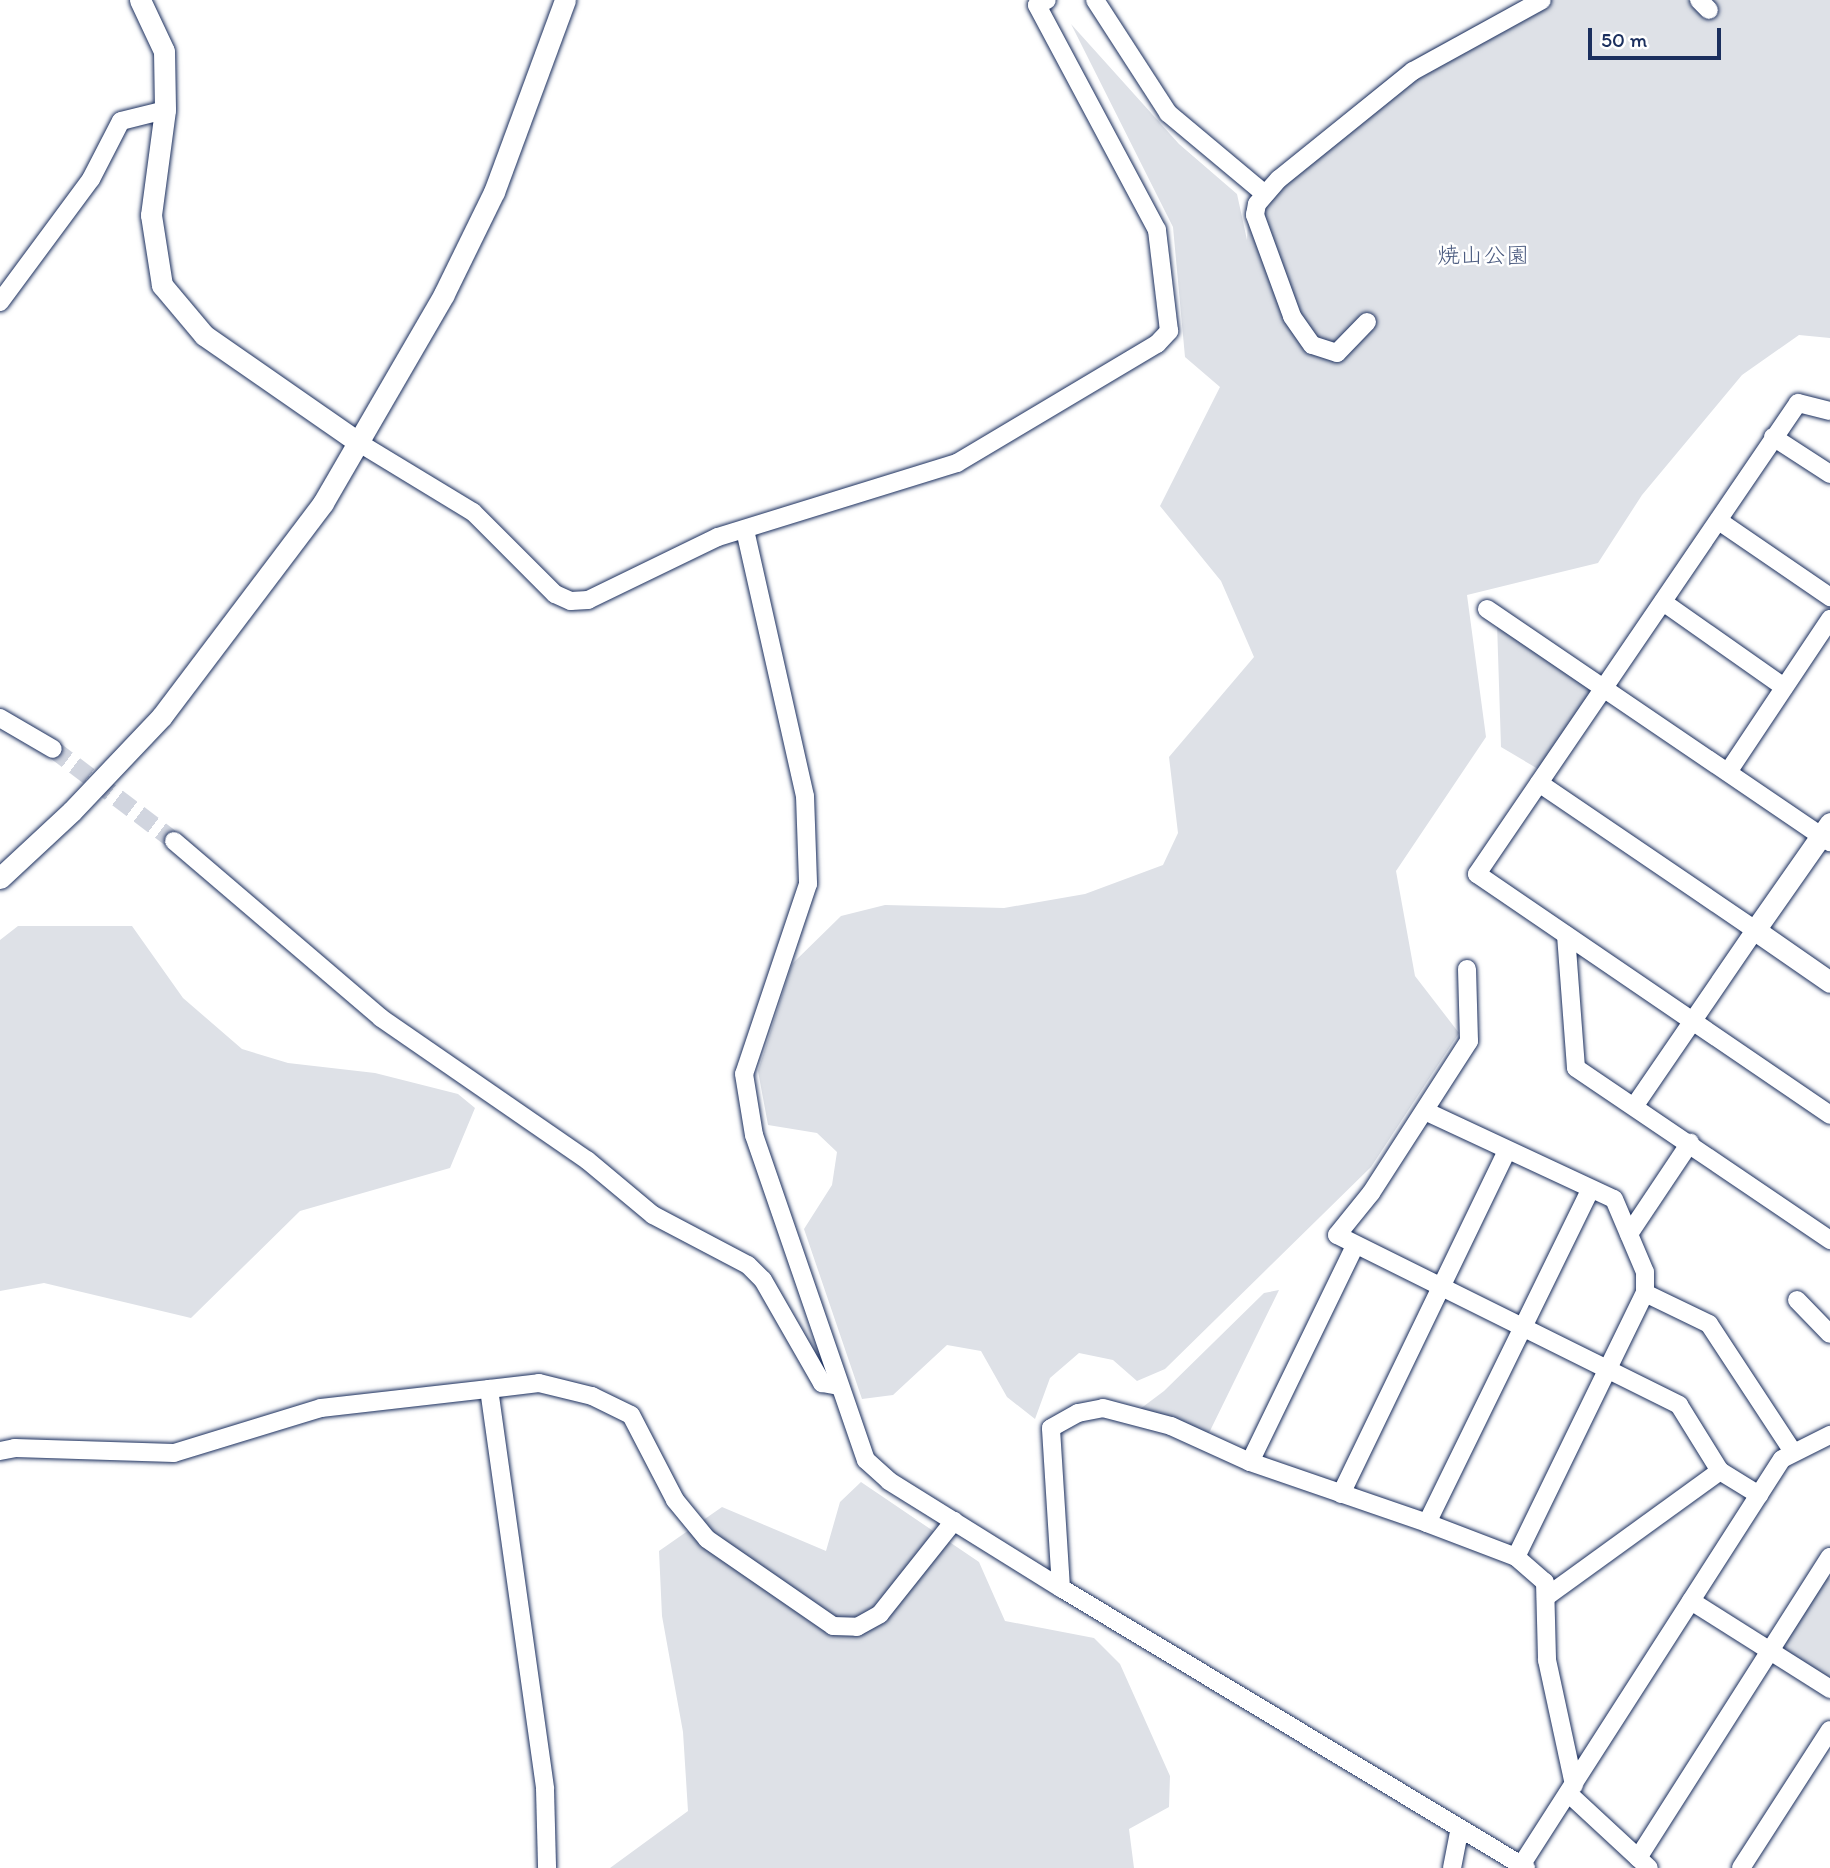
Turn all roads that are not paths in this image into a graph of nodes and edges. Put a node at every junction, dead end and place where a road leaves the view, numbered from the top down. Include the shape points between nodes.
1 (140, 0) edge
2 (565, 0) edge
3 (1047, 0) edge
4 (1095, 0) edge
5 (1542, 0) edge
6 (165, 110) junction
7 (1265, 194) junction
8 (0, 302) edge
9 (1367, 322) dead end
10 (1830, 411) edge
11 (1773, 437) junction
12 (361, 444) junction
13 (1830, 474) edge
14 (1719, 521) junction
15 (745, 530) junction
16 (1830, 597) edge
17 (1663, 602) junction
18 (1487, 609) dead end
19 (1830, 619) edge
20 (1603, 686) junction
21 (1784, 687) junction
22 (0, 718) edge
23 (53, 749) tunnel mouth
24 (1728, 772) junction
25 (1539, 783) junction
26 (1827, 834) edge
27 (174, 841) tunnel mouth
28 (0, 878) edge
29 (1755, 930) junction
30 (1566, 935) junction
31 (1467, 969) dead end
32 (1830, 982) edge
33 (1692, 1022) junction
34 (1635, 1105) junction
35 (1425, 1111) junction
36 (1830, 1115) edge
37 (1690, 1143) junction
38 (1507, 1150) junction
39 (1590, 1191) junction
40 (1629, 1234) junction
41 (1830, 1240) edge
42 (1355, 1246) junction
43 (1440, 1286) junction
44 (1645, 1293) junction
45 (1797, 1300) dead end
46 (1523, 1328) junction
47 (1830, 1334) edge
48 (1608, 1369) junction
49 (839, 1386) junction
50 (489, 1389) junction
51 (1830, 1435) edge
52 (0, 1451) edge
53 (1793, 1452) junction
54 (1250, 1462) junction
55 (1720, 1471) junction
56 (1341, 1494) junction
57 (1759, 1495) junction
58 (954, 1521) junction
59 (1427, 1523) junction
60 (1516, 1557) junction
61 (1830, 1557) edge
62 (1061, 1588) junction
63 (1546, 1597) junction
64 (1691, 1601) junction
65 (1770, 1651) junction
66 (1830, 1689) edge
67 (1830, 1730) edge
68 (1571, 1789) junction
69 (1459, 1831) junction
70 (1644, 1863) edge
71 (1524, 1866) edge
72 (547, 1868) edge
73 (1452, 1868) edge
74 (1741, 1868) edge

1 - 6 street via 164,51
2 - 12 street via 494,192
3 - 15 street via 1037,5 1157,230 1168,331 1157,344 957,463
4 - 7 street via 1168,113
5 - 7 street via 1413,71
6 - 8 street via 121,121 91,179
6 - 12 street via 151,215 162,285 204,335
7 - 9 street via 1255,215 1292,316 1312,345 1337,353
10 - 11 street via 1798,402
11 - 13 street
11 - 14 street
12 - 15 street via 473,512 542,584 571,601 588,600 718,537
12 - 28 street via 257,596 162,716
14 - 16 street
14 - 17 street
15 - 49 street via 805,796 808,884 744,1074 754,1135
17 - 20 street
17 - 21 street
18 - 20 street
19 - 21 street
20 - 24 street
20 - 25 street
21 - 24 street
22 - 23 street
24 - 26 street
25 - 29 street
25 - 30 street via 1477,874
26 - 29 street
27 - 49 street via 381,1018 587,1160 653,1215 748,1265 763,1280 822,1383
29 - 32 street
29 - 33 street
30 - 33 street
30 - 34 street via 1576,1068
31 - 35 street via 1469,1041
33 - 34 street
33 - 36 street
34 - 37 street
35 - 38 street
35 - 42 street via 1337,1235
37 - 40 street
37 - 41 street
38 - 39 street
38 - 43 street
39 - 40 street via 1614,1199
39 - 46 street
40 - 44 street via 1645,1272
42 - 43 street
42 - 54 street
43 - 46 street
43 - 56 street
44 - 48 street
44 - 53 street via 1709,1324
45 - 47 street
46 - 48 street
46 - 59 street
48 - 55 street via 1679,1405
48 - 60 street
49 - 58 street via 866,1460 889,1481
50 - 52 street via 321,1408 174,1453
50 - 58 street via 539,1383 592,1396 631,1415 675,1500 706,1539 833,1626 857,1627 880,1614
50 - 72 street via 545,1789
51 - 53 street
53 - 57 street via 1782,1459
54 - 56 street
54 - 62 street via 1171,1426 1103,1408 1078,1413 1051,1428
55 - 57 street
55 - 63 street
56 - 59 street
57 - 64 street
58 - 62 street
59 - 60 street
60 - 63 street via 1545,1582
61 - 65 street
62 - 69 street
63 - 68 street via 1547,1660
64 - 65 street
64 - 68 street
65 - 66 street
65 - 70 street
67 - 74 street
68 - 70 street
68 - 71 street
69 - 71 street
69 - 73 street

